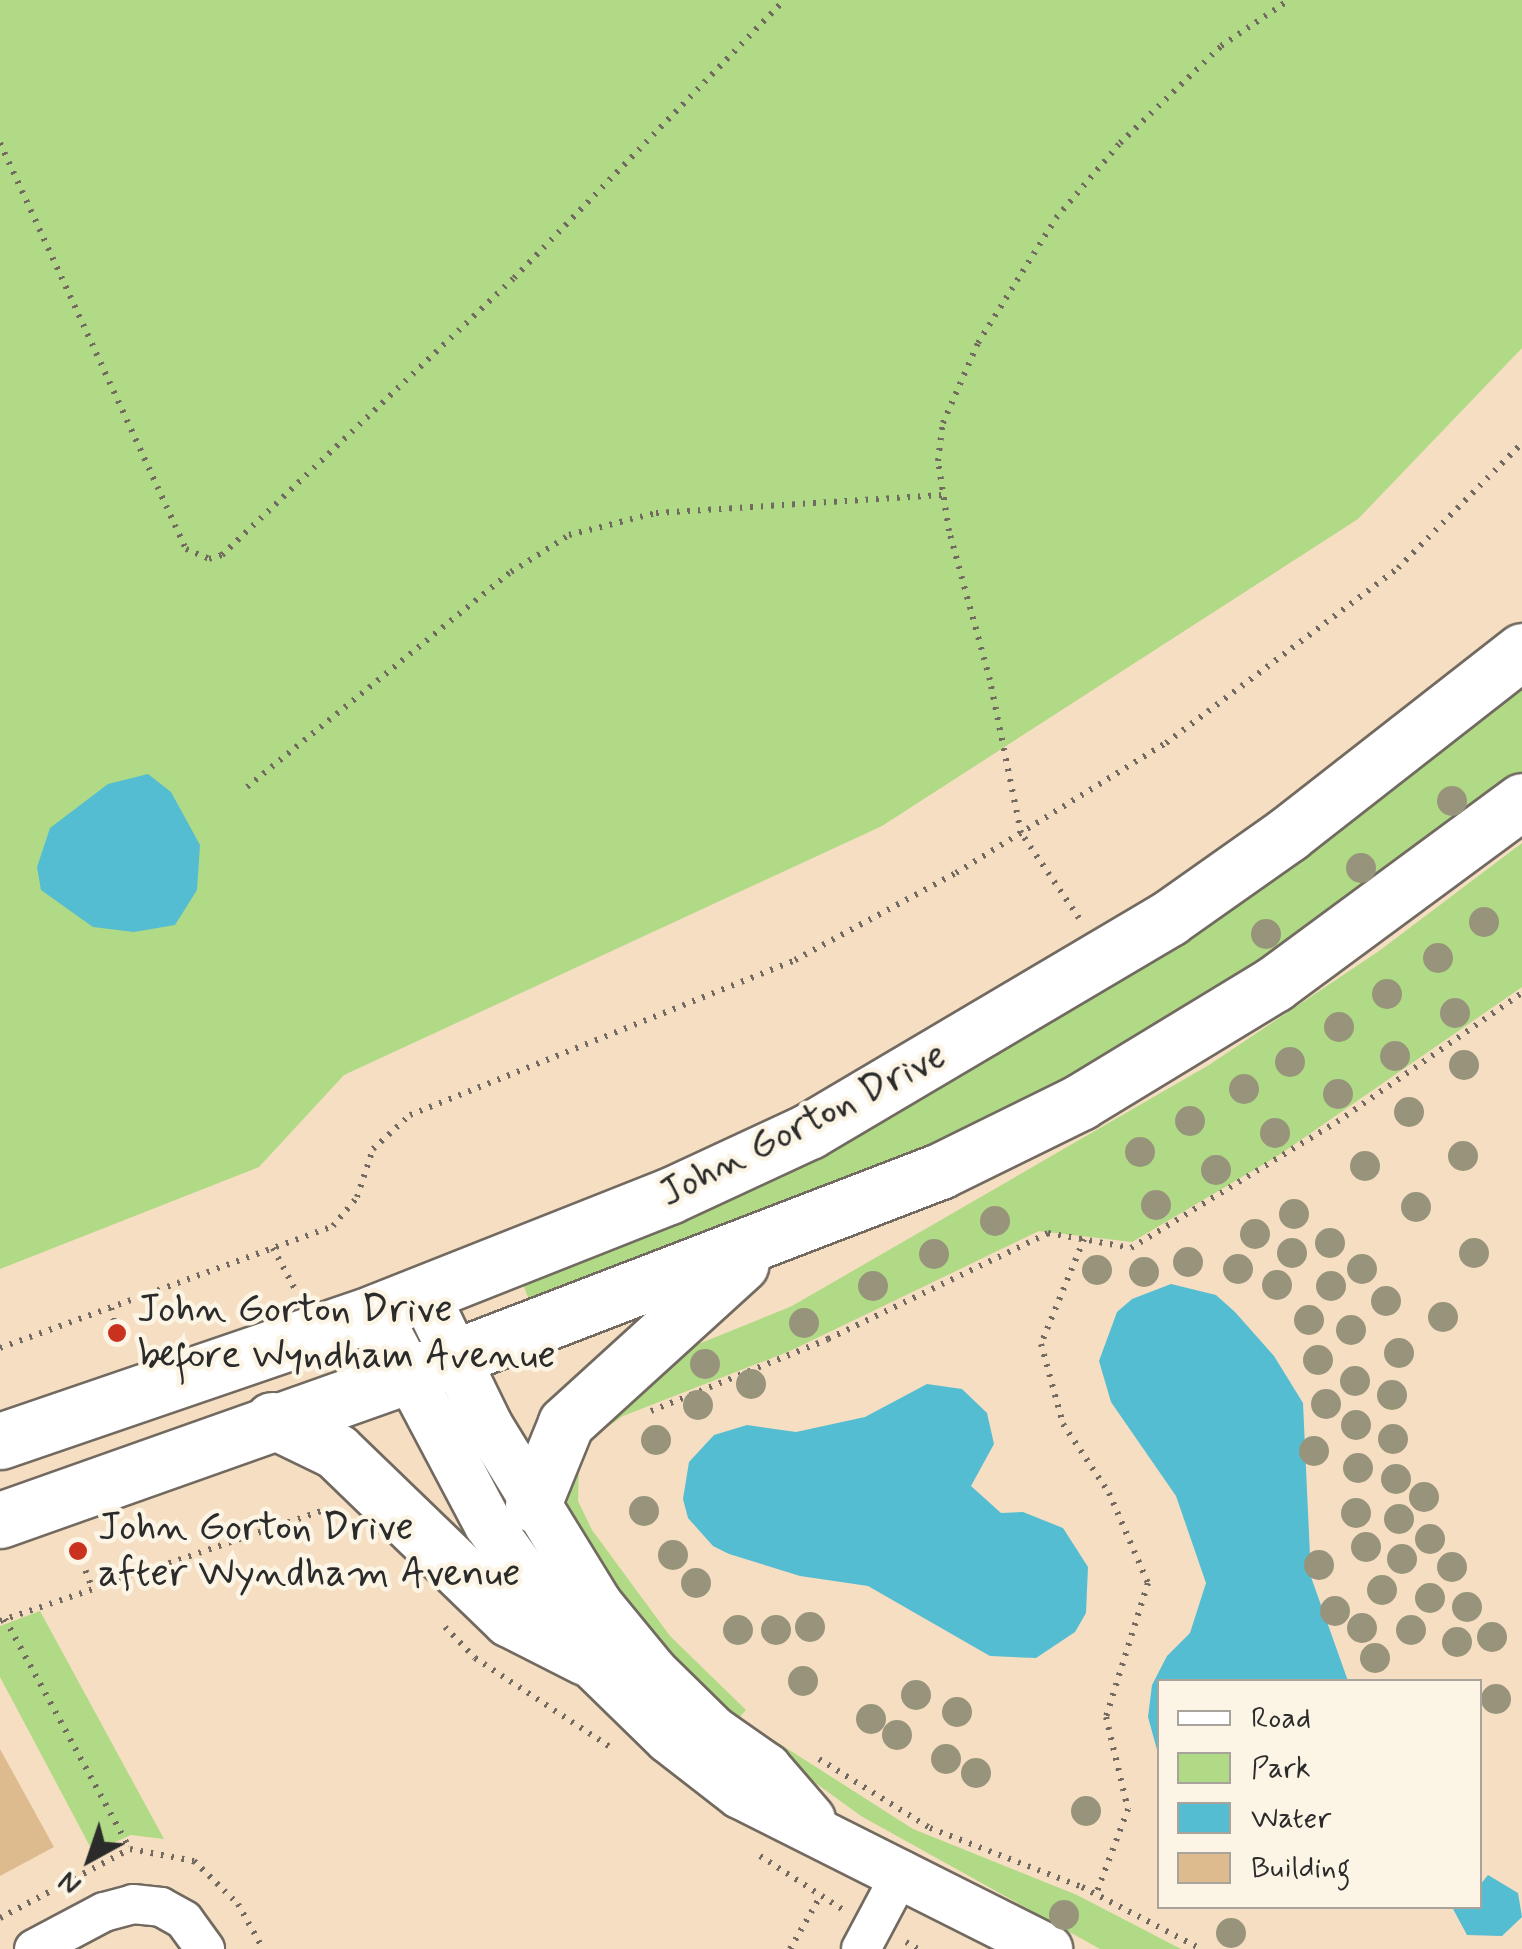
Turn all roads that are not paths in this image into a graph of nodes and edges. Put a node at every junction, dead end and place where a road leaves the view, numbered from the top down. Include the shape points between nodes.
1 (1522, 651) edge
2 (1522, 802) edge
3 (770, 1239) junction
4 (400, 1302) junction
5 (430, 1367) junction
6 (272, 1420) junction
7 (0, 1441) edge
8 (532, 1504) junction
9 (0, 1520) edge
10 (586, 1657) junction
11 (820, 1829) junction
12 (903, 1870) junction
13 (34, 1949) edge
14 (205, 1949) edge
15 (861, 1949) edge
16 (1048, 1949) edge

1 - 4 main road, John Gorton Drive via 1288,834 1106,957 809,1130 669,1196
2 - 3 main road, John Gorton Drive via 1274,984 1080,1102 940,1171
3 - 5 main road, John Gorton Drive
3 - 8 main road via 650,1340 566,1424
4 - 5 street
4 - 7 main road, John Gorton Drive
5 - 6 main road, John Gorton Drive
5 - 8 street
5 - 10 street via 488,1526
6 - 9 main road, John Gorton Drive
6 - 10 main road via 336,1452 510,1619
8 - 11 street via 598,1604 653,1671 714,1731 766,1768
10 - 11 street via 669,1739 740,1794
11 - 12 street
12 - 15 street
12 - 16 street
13 - 14 street via 133,1904 161,1907 184,1920

